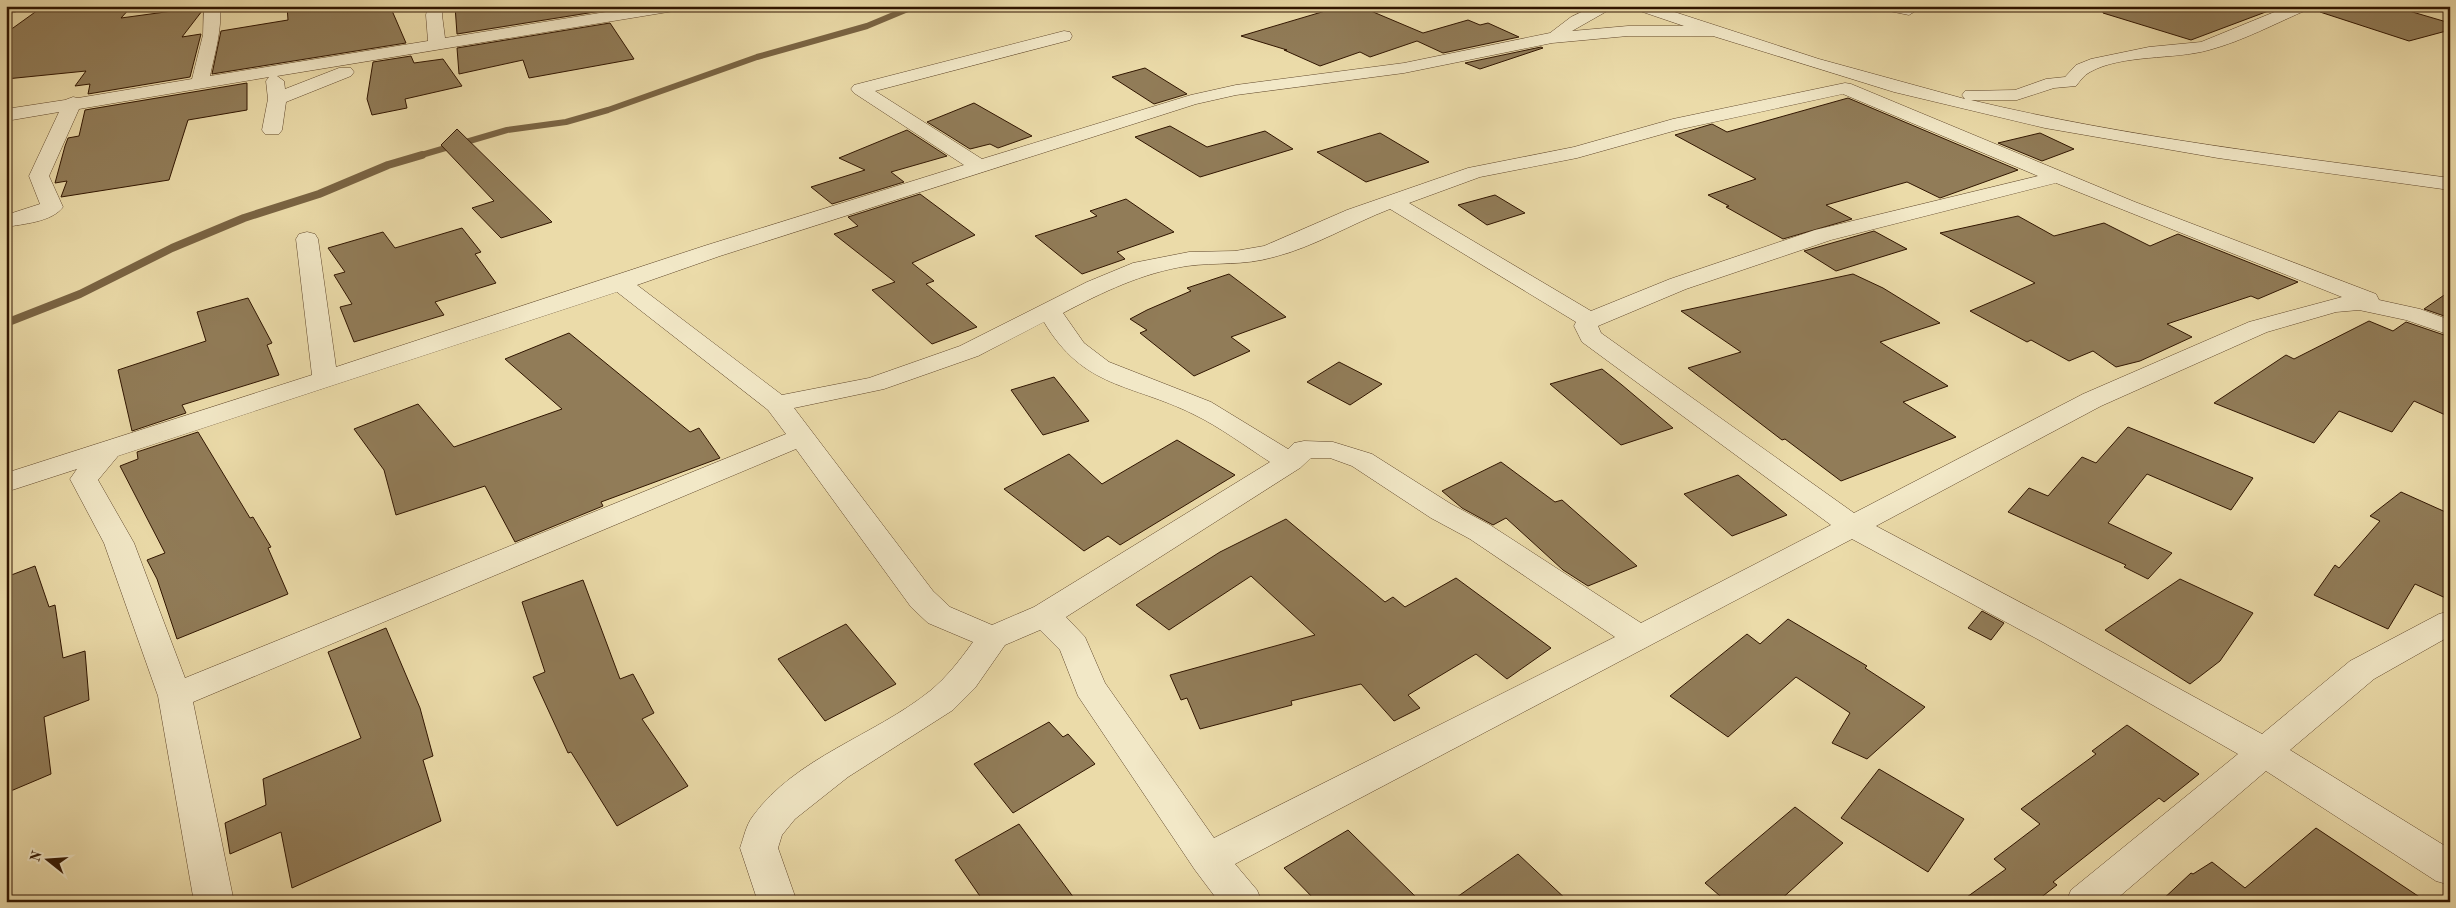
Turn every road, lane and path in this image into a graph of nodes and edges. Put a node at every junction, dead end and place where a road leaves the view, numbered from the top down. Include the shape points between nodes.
1 (212, 6) edge
2 (436, 6) edge
3 (674, 6) edge
4 (1608, 6) edge
5 (1640, 6) edge
6 (1885, 6) edge
7 (2303, 6) edge
8 (1909, 10) dead end
9 (1712, 31) junction
10 (1064, 36) dead end
11 (1552, 38) junction
12 (437, 44) junction
13 (1785, 53) junction
14 (388, 54) junction
15 (274, 72) junction
16 (200, 84) junction
17 (1845, 88) junction
18 (277, 99) junction
19 (1942, 99) junction
20 (73, 102) junction
21 (6, 115) edge
22 (272, 130) dead end
23 (980, 167) junction
24 (2057, 177) junction
25 (2450, 184) edge
26 (1393, 202) junction
27 (6, 221) edge
28 (308, 239) dead end
29 (620, 283) junction
30 (1050, 310) junction
31 (2412, 314) junction
32 (1589, 320) junction
33 (2450, 328) edge
34 (325, 378) junction
35 (777, 404) junction
36 (802, 437) junction
37 (108, 450) junction
38 (1290, 462) junction
39 (6, 483) edge
40 (1852, 526) junction
41 (1044, 615) junction
42 (2450, 622) edge
43 (994, 636) junction
44 (1640, 638) junction
45 (175, 696) junction
46 (2263, 751) junction
47 (1208, 859) junction
48 (2450, 869) edge
49 (214, 902) edge
50 (778, 902) edge
51 (1243, 902) edge
52 (2085, 902) edge

1 - 16 street via 214,21
2 - 12 street
3 - 12 street
4 - 11 street via 1577,20
5 - 9 street
6 - 8 street
7 - 19 street via 2206,46 2149,52 2097,63 2082,69 2073,81 2052,83 2028,93
9 - 11 street via 1628,31
9 - 13 street
10 - 23 street via 860,89
11 - 23 street via 1404,68 1271,85 1191,100
12 - 14 street
13 - 17 street
13 - 19 street via 1875,82
14 - 15 street
14 - 18 street
15 - 16 street
15 - 18 street
16 - 20 street
17 - 24 street
17 - 26 street via 1673,125 1577,152 1475,172
18 - 22 street
19 - 25 street via 2096,132 2207,151
20 - 21 street
20 - 27 street via 40,176 52,206 36,214
23 - 29 street
24 - 31 street
24 - 32 street via 1823,234 1678,284
26 - 30 street via 1269,252 1235,258 1189,259 1141,268
26 - 32 street
28 - 34 street
29 - 34 street
29 - 35 street
30 - 35 street via 969,351 875,384
30 - 38 street via 1074,348 1087,357 1133,384 1187,401 1207,411
31 - 33 street
31 - 40 street via 2359,302 2334,304 2258,327 2092,400
32 - 40 street via 1586,326 1591,337
34 - 37 street
35 - 36 street
36 - 43 street via 922,599 939,615 968,629
36 - 45 street
37 - 39 street
37 - 45 street via 84,479 119,543
38 - 41 street
38 - 44 street via 1304,449 1333,450 1362,460 1480,532
40 - 44 street
40 - 46 street
41 - 43 street
41 - 47 street via 1074,645 1090,687
42 - 46 street via 2362,670
43 - 50 street via 943,699 916,720 838,765 789,799 765,828 759,848
44 - 47 street
45 - 49 street
46 - 48 street
46 - 52 street
47 - 51 street

